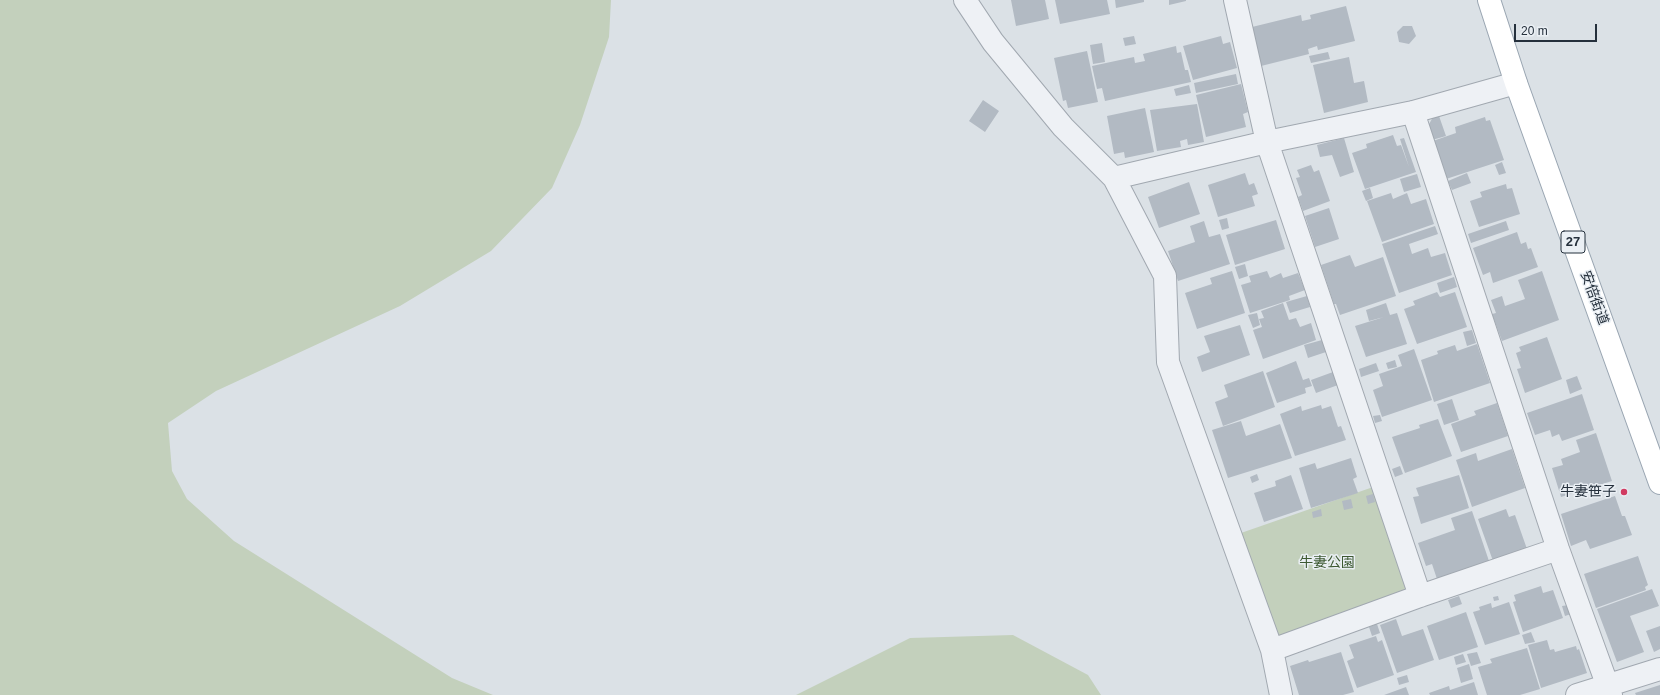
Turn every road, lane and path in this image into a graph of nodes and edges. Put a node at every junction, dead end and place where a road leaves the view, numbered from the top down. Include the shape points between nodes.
1 (965, 0) edge
2 (1235, 0) edge
3 (1489, 0) edge
4 (1516, 83) junction
5 (1413, 112) junction
6 (1268, 142) junction
7 (1114, 178) junction
8 (1660, 483) edge
9 (1558, 549) junction
10 (1420, 596) junction
11 (1272, 650) junction
12 (1660, 669) edge
13 (1609, 690) edge
14 (1281, 695) edge
15 (1577, 695) edge

1 - 7 street via 993,42 1063,127
2 - 6 street
3 - 4 main road, 安倍街道 / 27
4 - 5 street
4 - 8 main road, 安倍街道 / 27
5 - 6 street
5 - 9 street
6 - 7 street
6 - 10 street
7 - 11 street via 1165,276 1168,362
9 - 10 street
9 - 13 street
10 - 11 street
11 - 14 street
12 - 13 street
13 - 15 street

